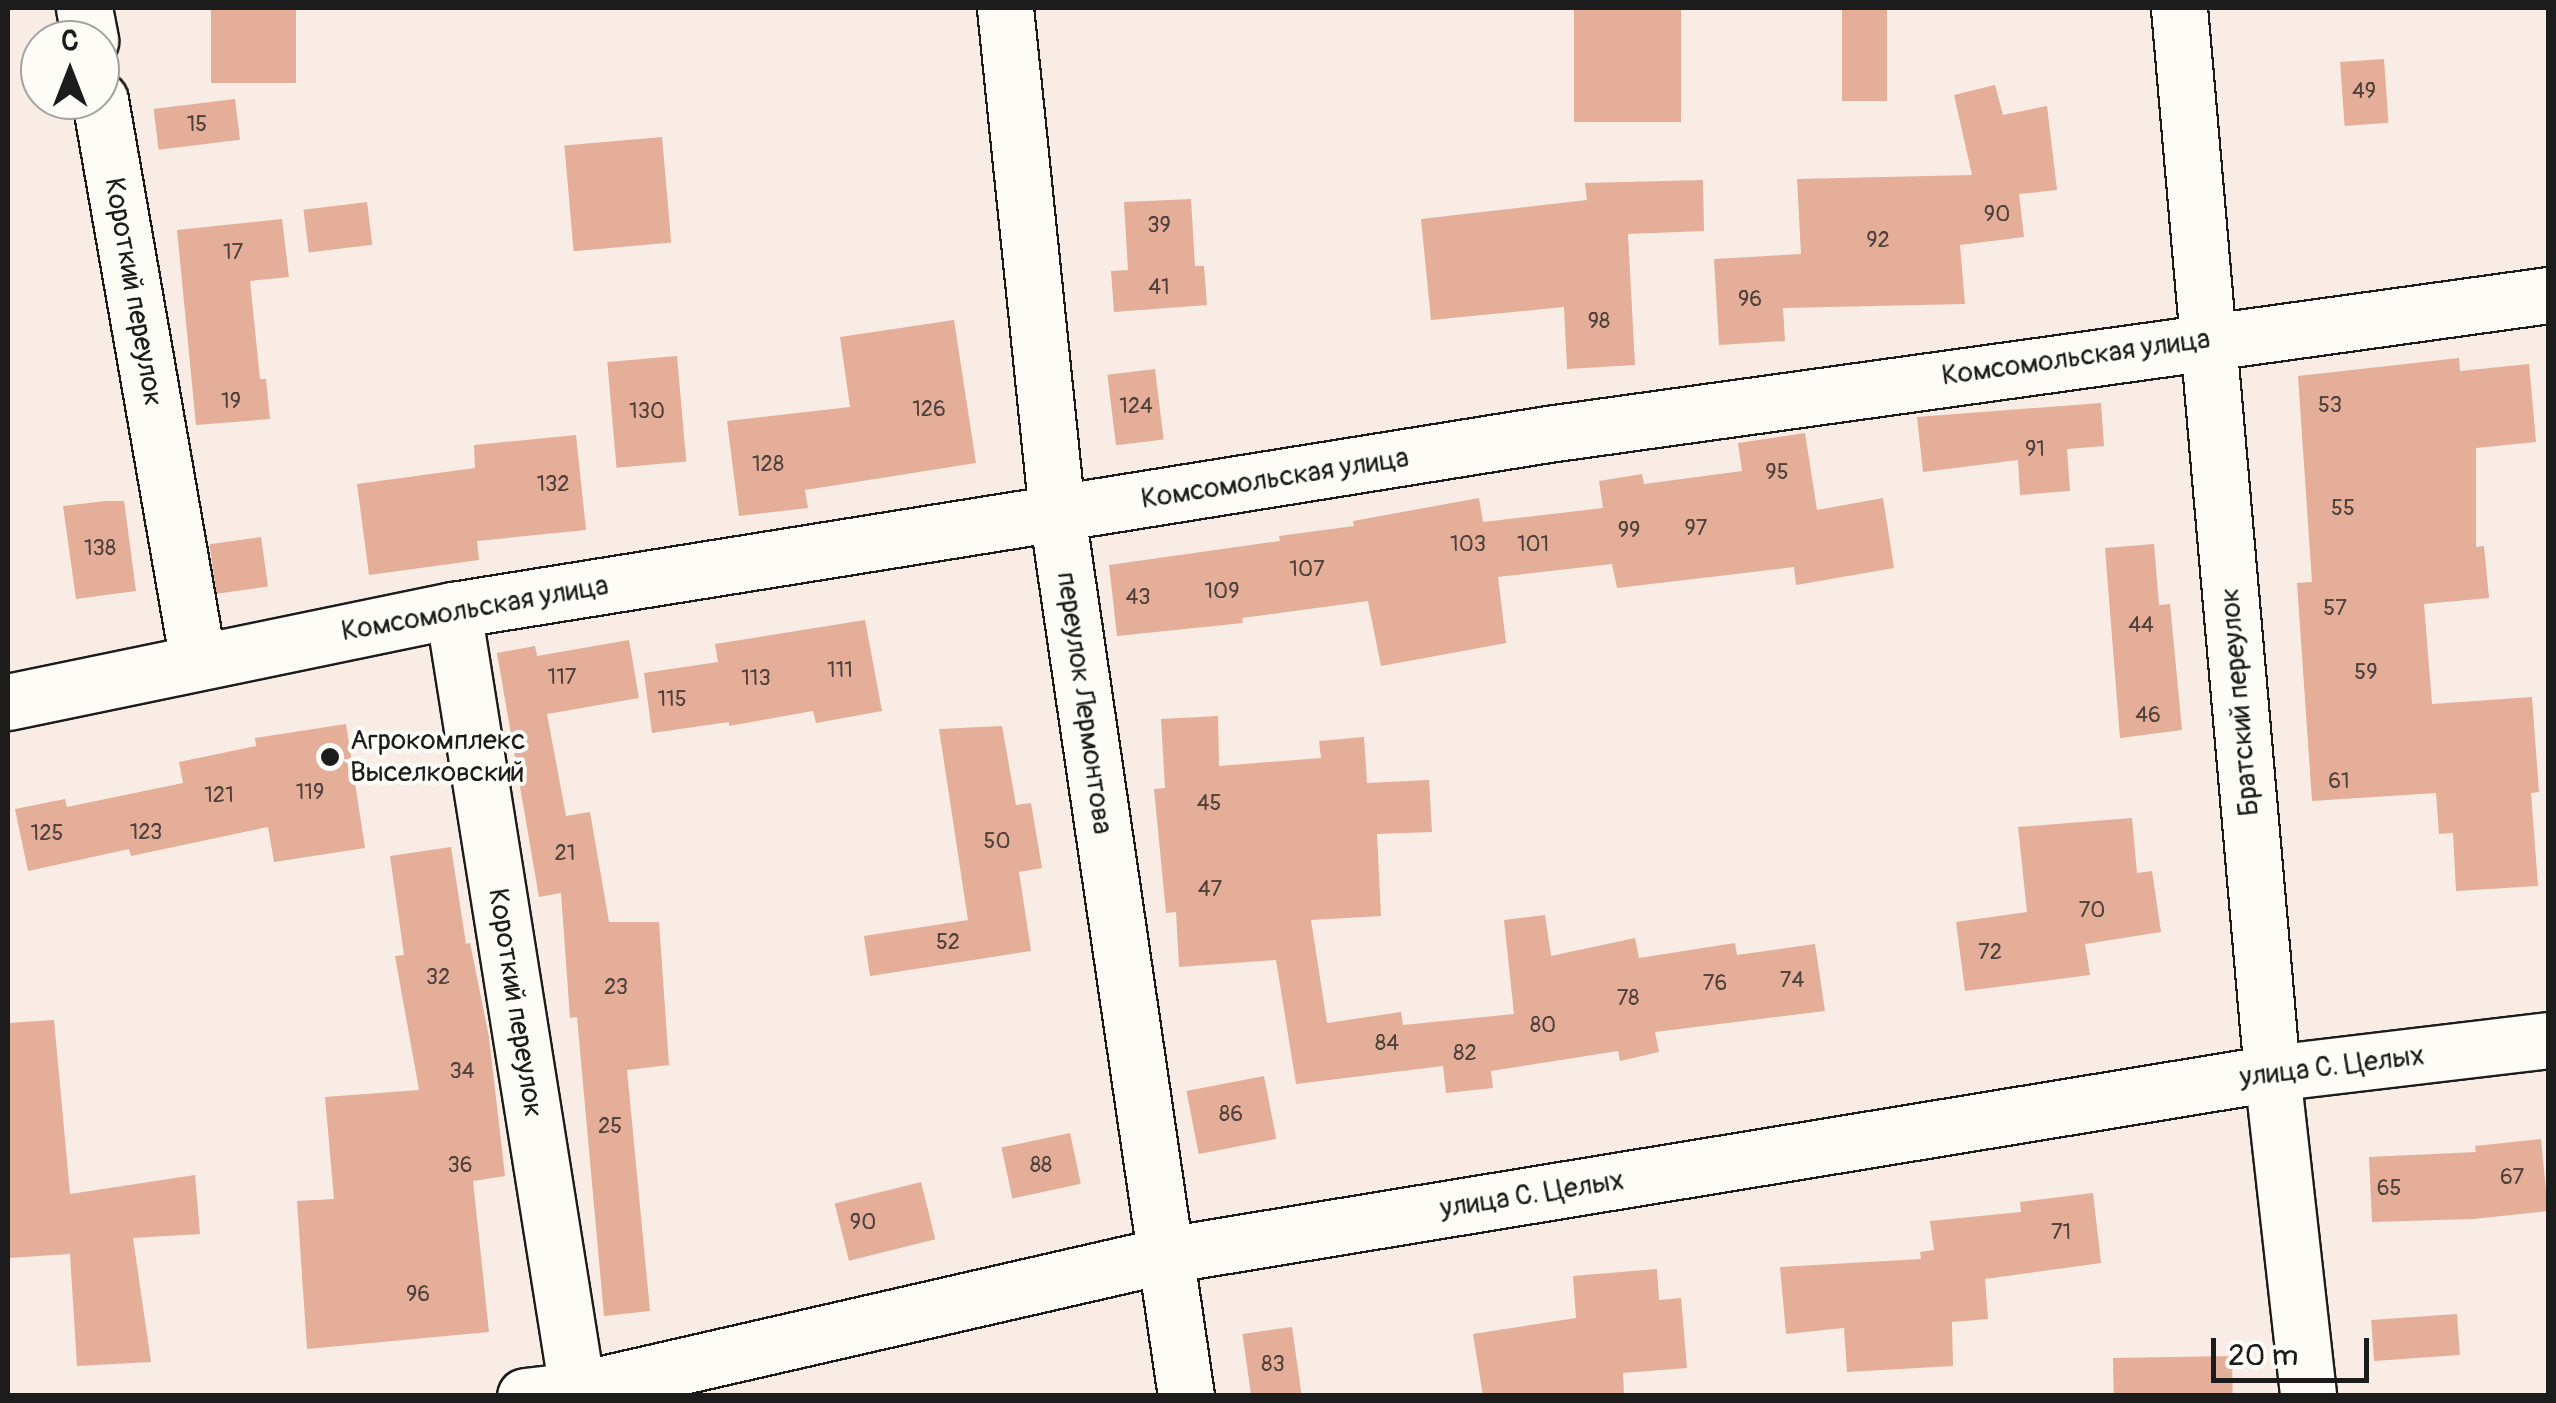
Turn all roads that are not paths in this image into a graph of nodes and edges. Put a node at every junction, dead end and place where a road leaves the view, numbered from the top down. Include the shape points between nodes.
1 (1005, 8) edge
2 (2179, 8) edge
3 (103, 120) edge
4 (2548, 295) edge
5 (2210, 339) junction
6 (1056, 514) junction
7 (453, 610) junction
8 (198, 662) junction
9 (8, 702) edge
10 (2548, 1040) edge
11 (2272, 1074) junction
12 (1166, 1255) junction
13 (560, 1394) edge
14 (1186, 1396) edge
15 (2308, 1396) edge

1 - 6 street, переулок Лермонтова
2 - 5 street, Братский переулок
3 - 8 street, Короткий переулок
4 - 5 street, Комсомольская улица
5 - 6 street, Комсомольская улица via 1568,431
5 - 11 street, Братский переулок
6 - 7 street, Комсомольская улица
6 - 12 street, переулок Лермонтова
7 - 8 street, Комсомольская улица
7 - 13 street, Короткий переулок
8 - 9 street, Комсомольская улица
10 - 11 street, улица С. Целых
11 - 12 street, улица С. Целых
11 - 15 street, Братский переулок
12 - 13 street, улица С. Целых
12 - 14 street, переулок Лермонтова

